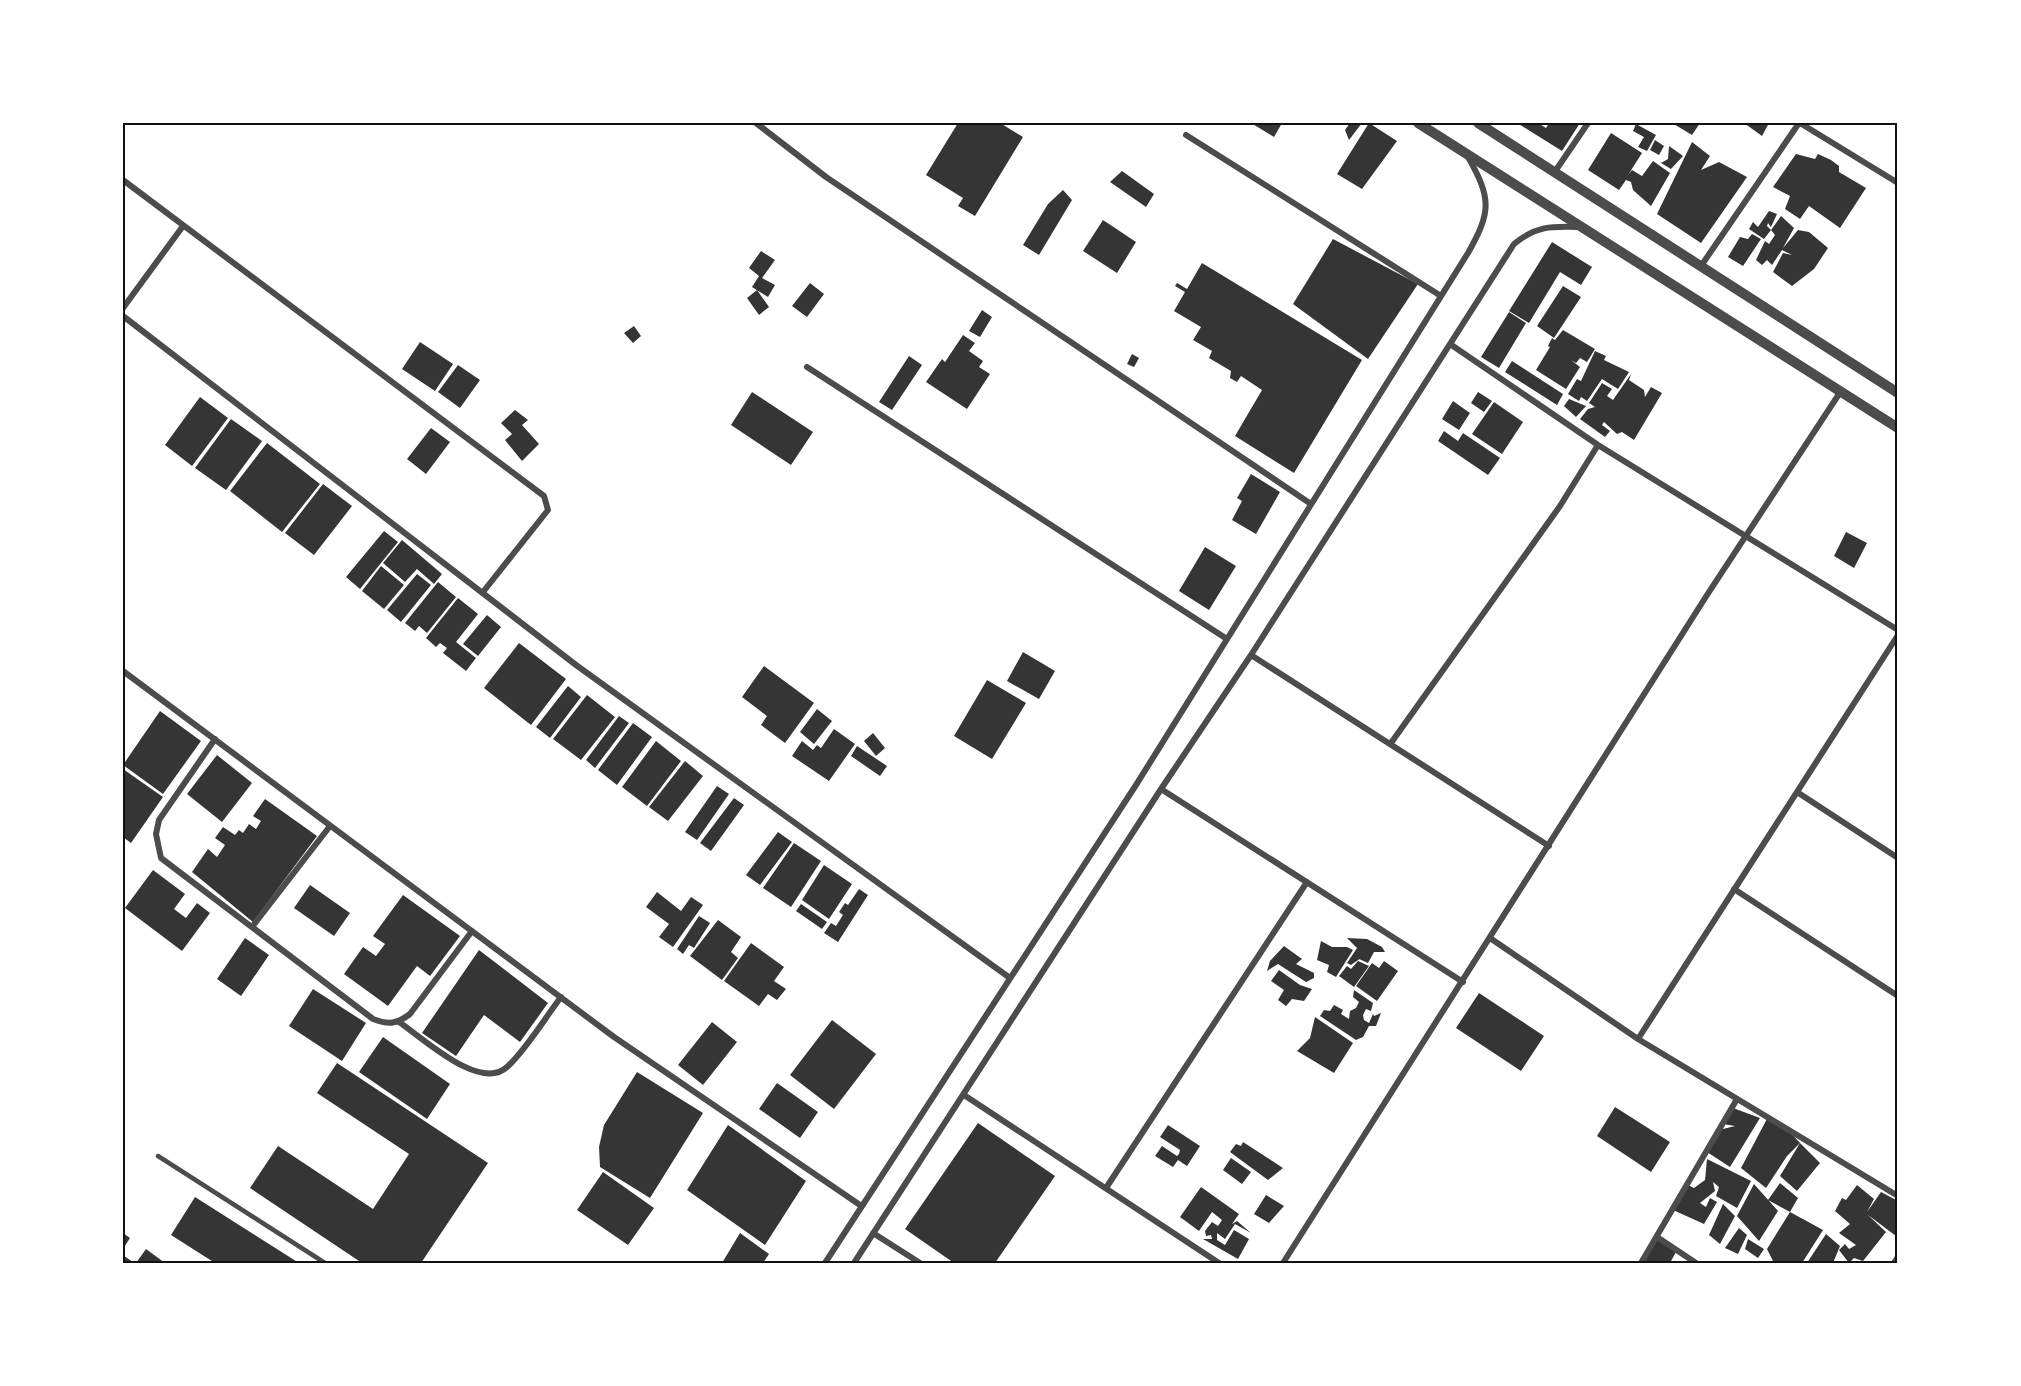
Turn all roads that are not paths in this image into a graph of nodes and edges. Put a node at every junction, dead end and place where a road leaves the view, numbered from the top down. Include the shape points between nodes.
1 (756, 123) edge
2 (1418, 123) edge
3 (1478, 123) edge
4 (1588, 123) edge
5 (1799, 123) edge
6 (1186, 135) dead end
7 (1467, 154) junction
8 (1554, 173) junction
9 (123, 180) edge
10 (1898, 183) edge
11 (183, 226) junction
12 (1581, 227) junction
13 (1701, 266) junction
14 (1441, 296) junction
15 (123, 308) edge
16 (123, 316) edge
17 (1450, 344) junction
18 (807, 366) dead end
19 (1841, 391) junction
20 (1898, 393) edge
21 (1898, 428) edge
22 (1598, 446) junction
23 (1311, 504) junction
24 (1747, 535) junction
25 (483, 592) junction
26 (1898, 630) edge
27 (1898, 635) edge
28 (1227, 639) junction
29 (1251, 656) junction
30 (123, 671) edge
31 (215, 739) junction
32 (1391, 743) junction
33 (1161, 789) junction
34 (1797, 792) junction
35 (330, 826) junction
36 (1549, 846) junction
37 (1898, 858) edge
38 (1307, 882) junction
39 (1734, 889) junction
40 (252, 927) junction
41 (472, 931) junction
42 (1490, 938) junction
43 (1010, 978) junction
44 (1462, 982) junction
45 (1898, 996) edge
46 (561, 997) junction
47 (399, 1022) junction
48 (1638, 1039) junction
49 (964, 1095) junction
50 (1737, 1099) junction
51 (158, 1156) dead end
52 (1106, 1188) junction
53 (1898, 1196) edge
54 (860, 1205) junction
55 (873, 1233) junction
56 (1657, 1237) junction
57 (1898, 1257) edge
58 (325, 1263) edge
59 (825, 1263) edge
60 (854, 1263) edge
61 (920, 1263) edge
62 (1219, 1263) edge
63 (1283, 1263) edge
64 (1641, 1263) edge
65 (1696, 1263) edge
66 (1894, 1263) edge

1 - 23 street via 826,177
2 - 7 street
3 - 8 street
4 - 8 street
5 - 10 street
5 - 13 street
6 - 14 street
7 - 12 street
7 - 14 street via 1484,190 1484,224
8 - 13 street
9 - 11 street
11 - 15 street
11 - 25 street via 544,496 548,510
12 - 17 street via 1547,225 1514,244
12 - 19 street
13 - 20 street
14 - 23 street
16 - 25 street
17 - 22 street
17 - 29 street
18 - 28 street
19 - 21 street
19 - 24 street
22 - 24 street
22 - 32 street via 1560,506
23 - 28 street
24 - 26 street
24 - 36 street
25 - 43 street via 576,665
27 - 34 street
28 - 43 street
29 - 32 street
29 - 33 street
30 - 31 street
31 - 35 street
31 - 40 street via 159,820 157,848 161,858
32 - 36 street
33 - 38 street
33 - 49 street
34 - 37 street
34 - 39 street
35 - 40 street
35 - 41 street
36 - 42 street
38 - 44 street
38 - 52 street
39 - 45 street
39 - 48 street
40 - 47 street via 373,1019 387,1024
41 - 46 street
41 - 47 street via 410,1014
42 - 44 street
42 - 48 street
43 - 54 street
44 - 63 street
46 - 47 street via 506,1068 488,1076 469,1070
46 - 54 street
48 - 50 street
49 - 52 street
49 - 55 street
50 - 53 street
50 - 56 street
51 - 58 lane
52 - 62 street
54 - 59 street
55 - 60 street
55 - 61 street
56 - 64 street
56 - 65 street
57 - 66 street

